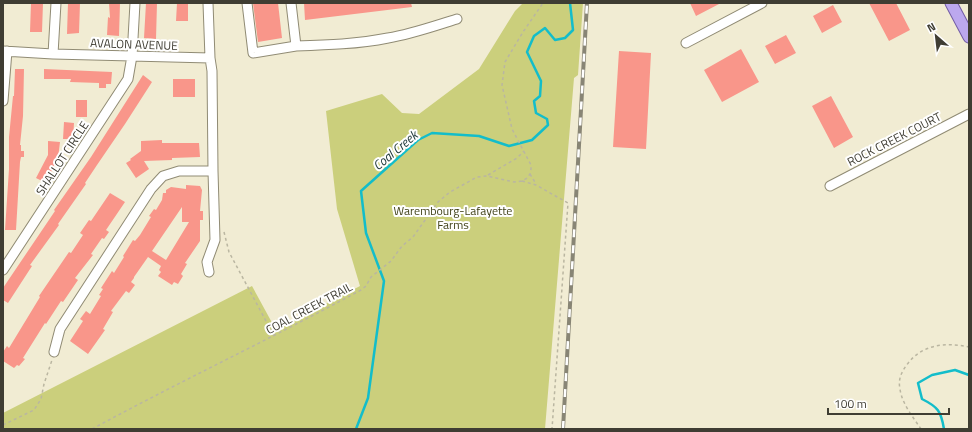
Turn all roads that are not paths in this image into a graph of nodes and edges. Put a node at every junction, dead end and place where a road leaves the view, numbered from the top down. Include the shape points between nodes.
1 (56, 3) edge
2 (135, 3) edge
3 (208, 3) edge
4 (247, 3) edge
5 (291, 3) edge
6 (762, 3) edge
7 (951, 3) edge
8 (457, 19) dead end
9 (969, 37) edge
10 (686, 43) dead end
11 (296, 46) junction
12 (5, 51) edge
13 (53, 54) junction
14 (132, 56) junction
15 (210, 58) junction
16 (3, 101) edge
17 (969, 114) edge
18 (213, 171) junction
19 (830, 186) dead end
20 (3, 270) edge
21 (209, 272) dead end
22 (54, 352) road end

1 - 13 street
2 - 14 street, SHALLOT CIRCLE
3 - 15 street
4 - 11 street via 253,53
5 - 11 street
6 - 10 street
7 - 9 main road
8 - 11 street via 389,38 333,45
12 - 13 street, AVALON AVENUE
12 - 16 street
13 - 14 street, AVALON AVENUE
14 - 15 street, AVALON AVENUE
14 - 20 street, SHALLOT CIRCLE via 128,79
15 - 18 street
17 - 19 street, ROCK CREEK COURT
18 - 21 street via 215,240 207,262
18 - 22 street via 179,171 163,176 151,189 60,329

